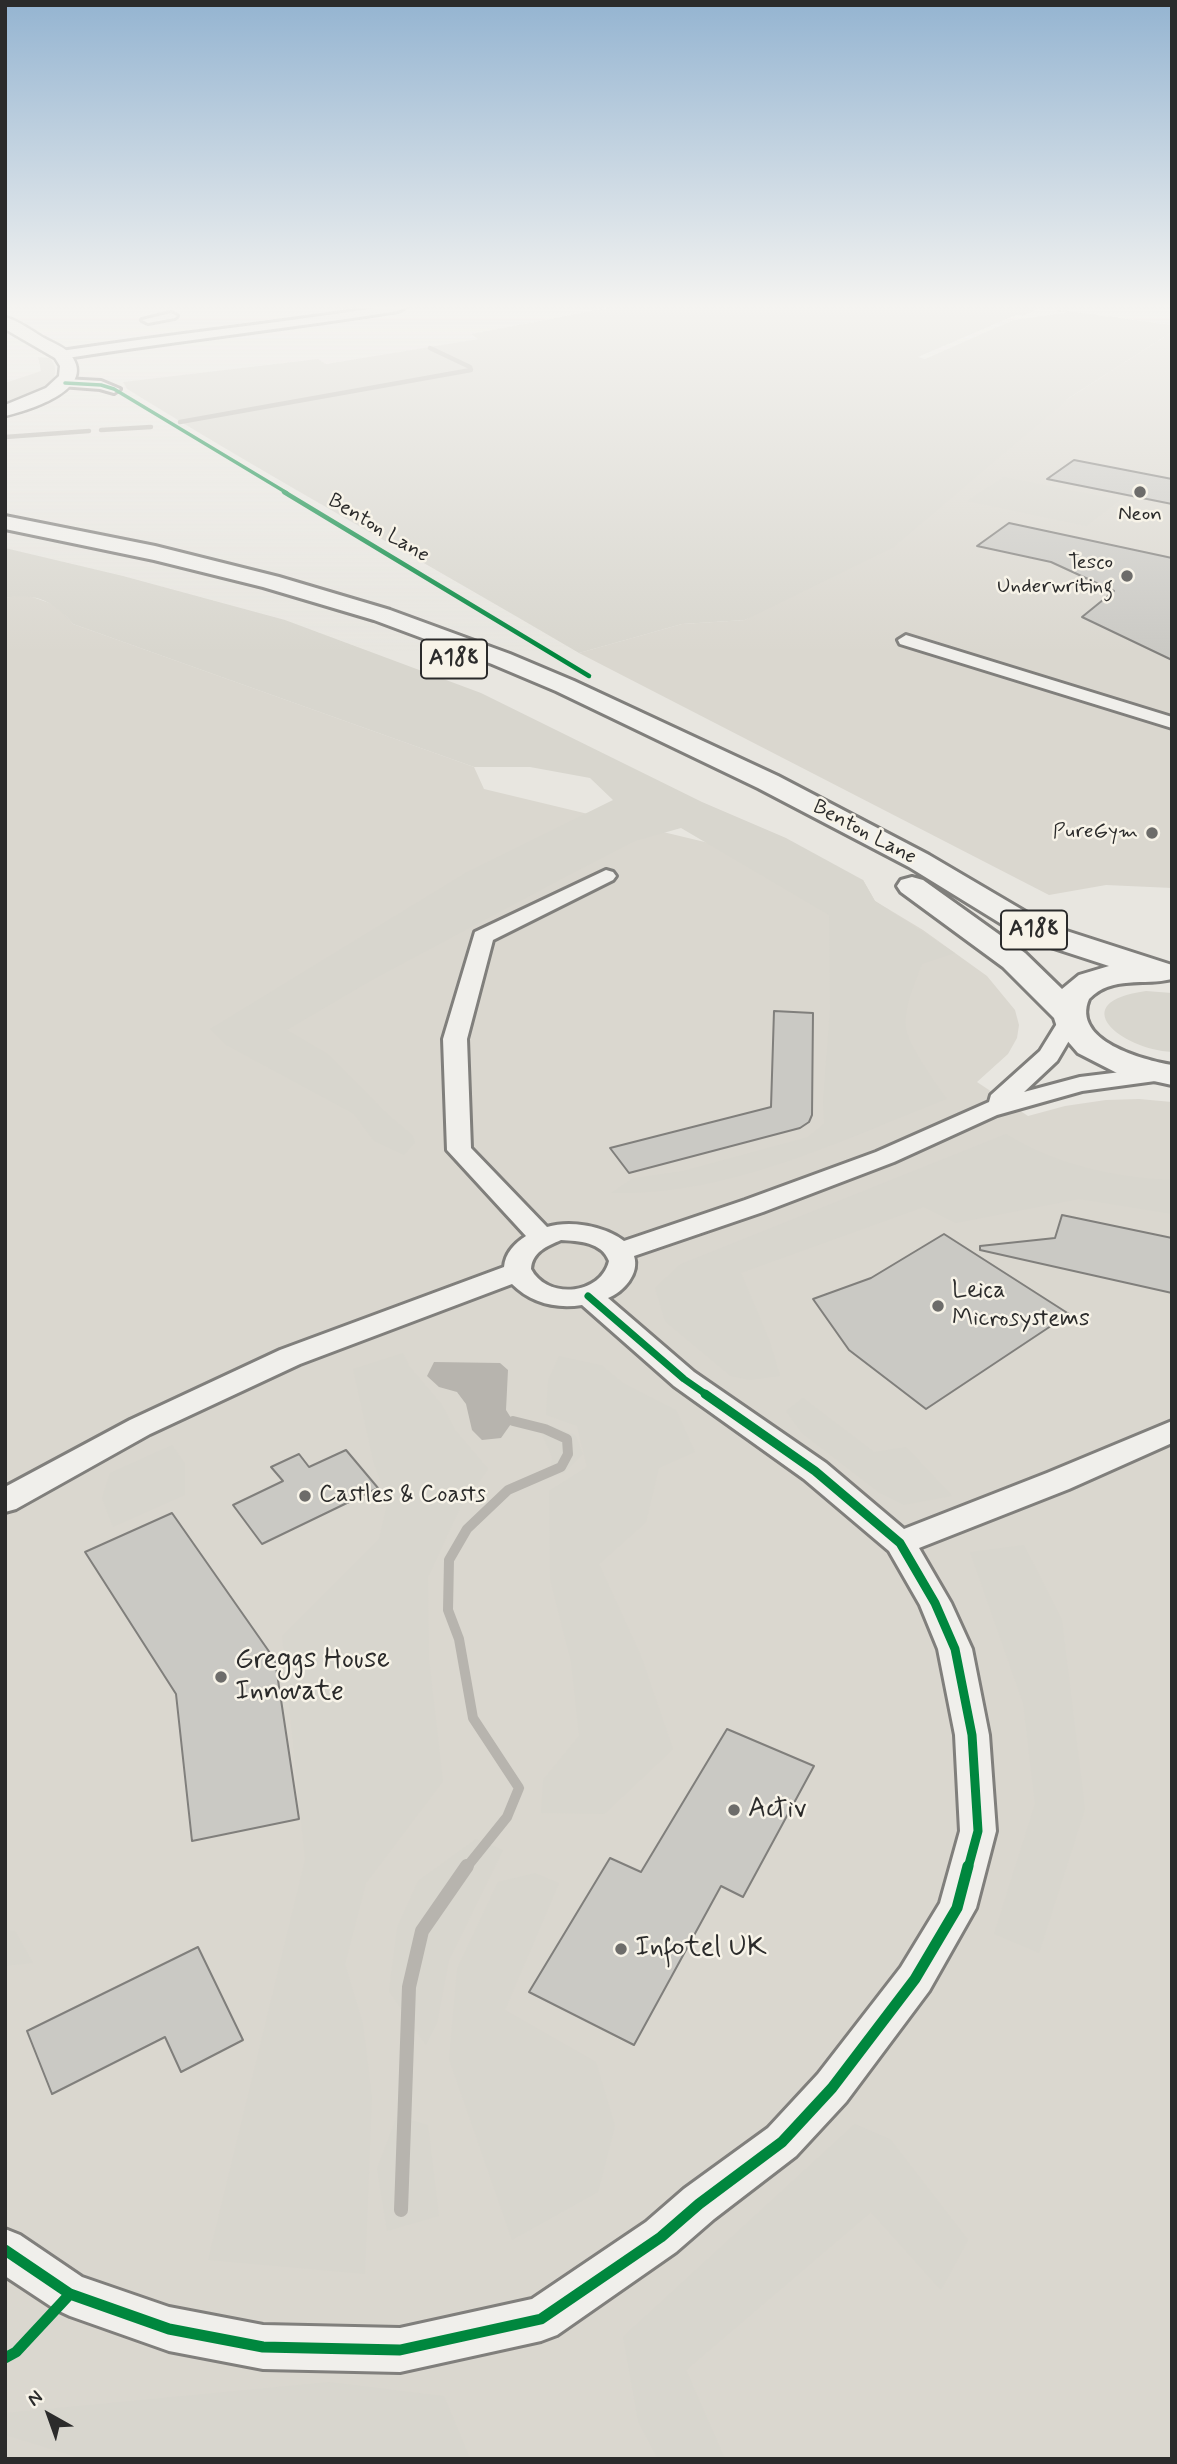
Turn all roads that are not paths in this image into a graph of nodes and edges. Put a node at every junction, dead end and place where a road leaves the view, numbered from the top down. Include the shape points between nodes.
1 (5, 522) edge
2 (5, 534) edge
3 (906, 640) dead end
4 (1172, 723) edge
5 (606, 876) dead end
6 (1166, 972) edge
7 (1068, 1017) junction
8 (1167, 1074) edge
9 (988, 1110) junction
10 (541, 1237) junction
11 (618, 1252) junction
12 (518, 1272) junction
13 (588, 1296) junction
14 (1172, 1431) edge
15 (5, 1501) edge
16 (900, 1543) junction
17 (5, 2250) edge

1 - 6 main road, Benton Lane / A188 via 271,582 382,615 500,659 816,806 1037,932
2 - 7 main road, Benton Lane / A188 via 172,570 309,607 541,696 729,785 874,862 1001,950 1032,976
3 - 4 street
5 - 10 street via 483,937 455,1040 459,1150
6 - 7 main road, A188 via 1125,973 1092,981 1074,995
7 - 8 main road, A188 via 1080,1038 1098,1051 1125,1064
7 - 9 street via 1053,1054
8 - 9 street via 1080,1084
9 - 11 street via 885,1157
10 - 11 street via 560,1231 581,1232 603,1239
10 - 12 street via 527,1245 518,1260
11 - 13 street via 620,1273 610,1286
12 - 13 street via 545,1294
12 - 15 street via 290,1357 140,1427
13 - 16 street via 684,1378 815,1471
14 - 16 street
16 - 17 street via 955,1649 972,1735 978,1831 957,1908 915,1979 831,2088 782,2141 661,2237 541,2319 400,2350 263,2347 169,2329 70,2294

